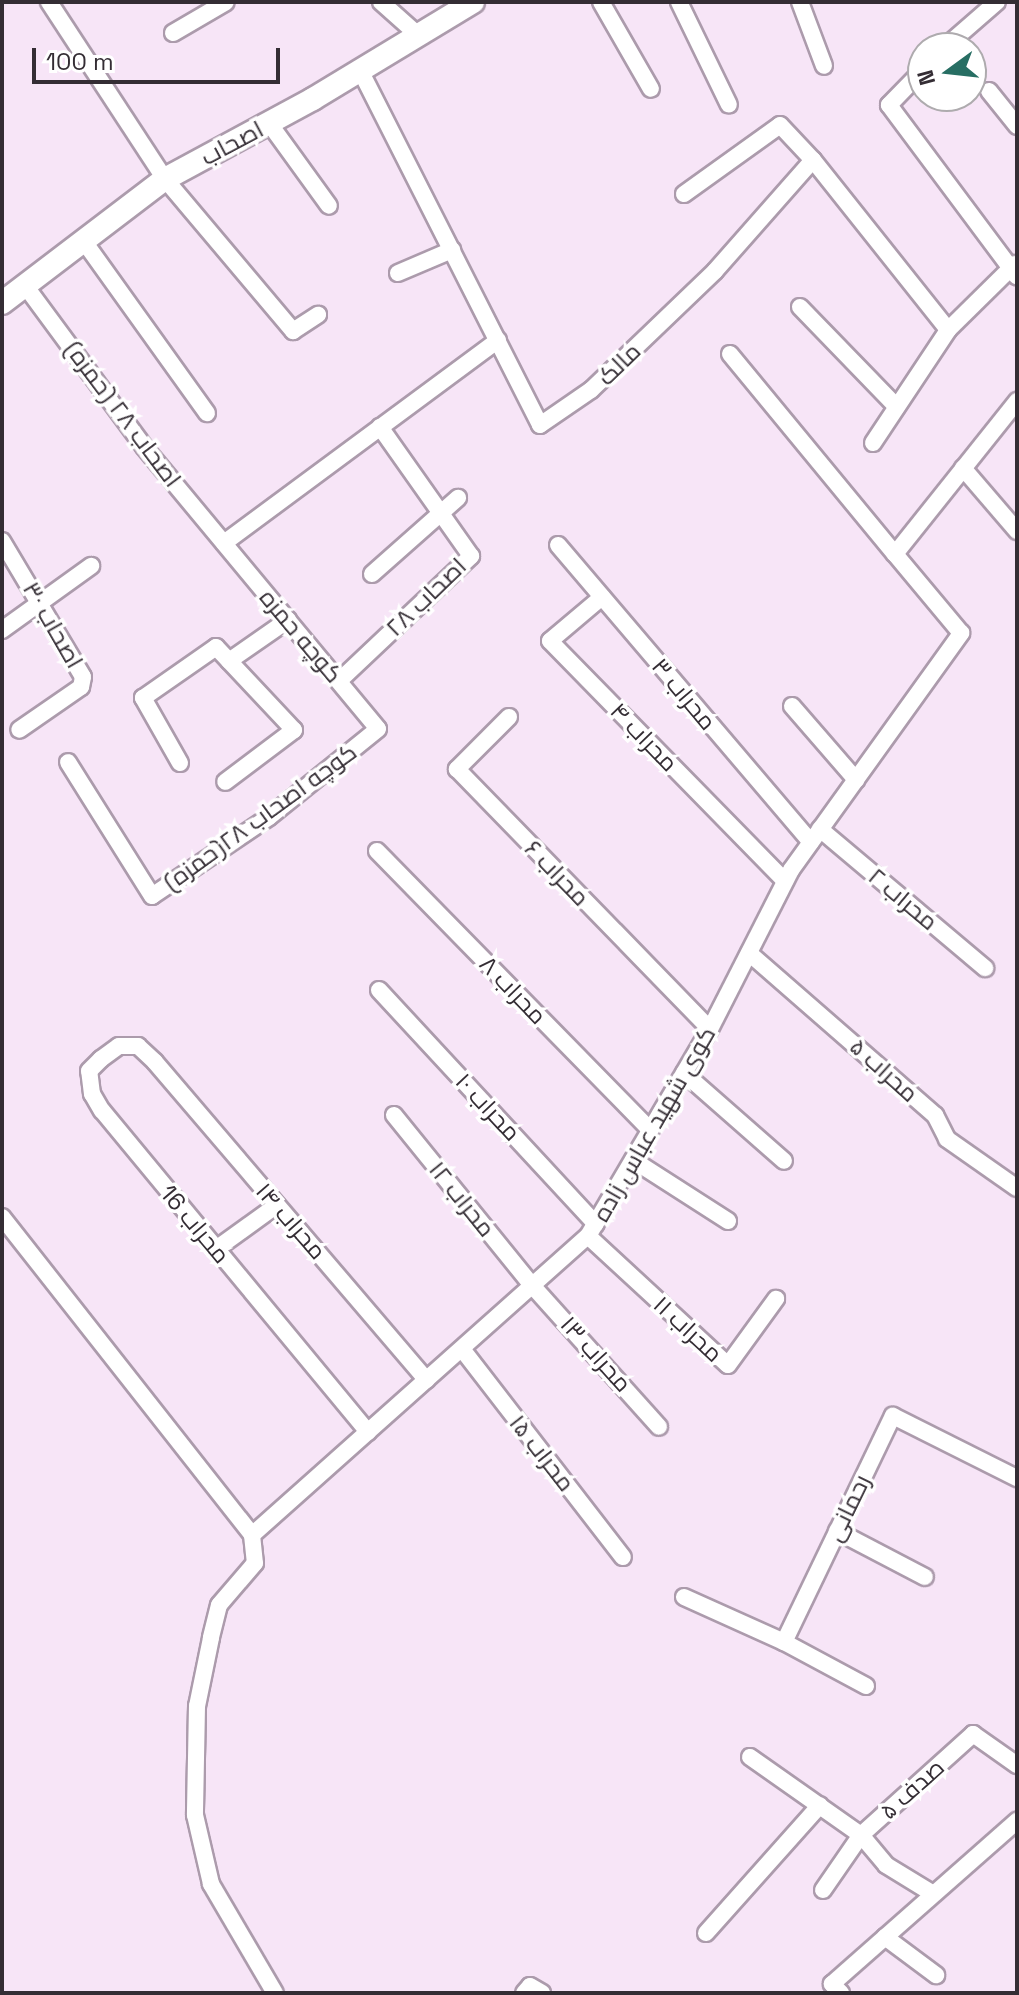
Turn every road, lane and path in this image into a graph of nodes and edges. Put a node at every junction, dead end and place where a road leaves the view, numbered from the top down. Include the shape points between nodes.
1 (49, 2) edge
2 (226, 2) edge
3 (381, 2) edge
4 (473, 2) edge
5 (601, 2) edge
6 (679, 2) edge
7 (800, 2) edge
8 (997, 2) edge
9 (962, 32) edge
10 (173, 33) dead end
11 (418, 35) junction
12 (824, 66) dead end
13 (360, 70) junction
14 (907, 86) edge
15 (651, 89) dead end
16 (989, 91) dead end
17 (729, 105) dead end
18 (269, 123) junction
19 (1017, 126) edge
20 (813, 160) junction
21 (165, 179) junction
22 (684, 194) dead end
23 (329, 206) dead end
24 (83, 240) junction
25 (452, 250) junction
26 (1015, 269) edge
27 (398, 273) dead end
28 (24, 284) junction
29 (2, 303) edge
30 (800, 307) dead end
31 (318, 315) dead end
32 (948, 330) junction
33 (498, 340) junction
34 (730, 354) dead end
35 (1017, 401) edge
36 (897, 407) junction
37 (207, 413) dead end
38 (380, 427) junction
39 (873, 443) dead end
40 (963, 468) junction
41 (458, 498) dead end
42 (439, 515) junction
43 (1017, 531) edge
44 (2, 541) edge
45 (224, 543) junction
46 (558, 545) dead end
47 (895, 554) junction
48 (91, 566) dead end
49 (372, 574) dead end
50 (602, 597) junction
51 (40, 599) junction
52 (288, 620) junction
53 (2, 630) edge
54 (229, 661) junction
55 (339, 681) junction
56 (792, 706) dead end
57 (509, 717) dead end
58 (378, 729) joint
59 (19, 730) dead end
60 (68, 762) dead end
61 (180, 763) dead end
62 (856, 780) junction
63 (225, 782) dead end
64 (816, 836) junction
65 (377, 851) dead end
66 (785, 881) junction
67 (749, 953) junction
68 (985, 968) dead end
69 (379, 990) dead end
70 (710, 1029) junction
71 (155, 1062) joint
72 (684, 1073) junction
73 (394, 1115) dead end
74 (650, 1130) junction
75 (633, 1160) junction
76 (784, 1161) dead end
77 (1017, 1188) edge
78 (277, 1205) junction
79 (2, 1217) edge
80 (728, 1221) dead end
81 (592, 1230) junction
82 (216, 1249) junction
83 (530, 1283) junction
84 (776, 1299) dead end
85 (462, 1349) junction
86 (427, 1380) junction
87 (659, 1427) dead end
88 (368, 1432) junction
89 (1017, 1478) edge
90 (837, 1531) junction
91 (252, 1535) junction
92 (623, 1557) dead end
93 (925, 1577) dead end
94 (684, 1597) dead end
95 (784, 1642) junction
96 (866, 1686) dead end
97 (750, 1757) dead end
98 (1017, 1765) edge
99 (820, 1805) junction
100 (1017, 1821) edge
101 (861, 1835) junction
102 (823, 1890) dead end
103 (930, 1892) junction
104 (706, 1933) dead end
105 (885, 1937) junction
106 (936, 1975) dead end
107 (275, 1993) edge
108 (524, 1993) edge
109 (542, 1993) edge
110 (841, 1993) edge

1 - 21 street
2 - 10 street
3 - 11 street
4 - 11 main road, اصحاب
5 - 15 street
6 - 17 street
7 - 12 street
8 - 9 street
11 - 13 main road, اصحاب
13 - 18 main road, اصحاب
13 - 25 street, مالک
14 - 26 street via 889,105
16 - 19 street
18 - 21 main road, اصحاب
18 - 23 street
20 - 22 street via 780,125
20 - 32 street
20 - 33 street, مالک via 693,293 591,390 540,425
21 - 24 main road, اصحاب
21 - 31 street via 293,331
24 - 28 main road, اصحاب
24 - 37 street
25 - 27 street
25 - 33 street, مالک
26 - 32 street
28 - 29 main road, اصحاب
28 - 45 street, اصحاب ۲۸ (حمزه) via 144,447
30 - 36 street
32 - 36 street
33 - 38 street
34 - 47 street
35 - 40 street
36 - 39 street
38 - 42 street, اصحاب ۲۸
38 - 45 street
40 - 43 street
40 - 47 street
41 - 42 street
42 - 49 street
42 - 55 street, اصحاب ۲۸ via 471,556
44 - 51 street, اصحاب ۳۰
45 - 52 street, کوچه حمزه
46 - 50 street, محراب ۳
47 - 62 street, کوی شهید عباس زاده via 961,633
48 - 51 street
50 - 64 street, محراب ۳
50 - 66 street, محراب ۴ via 550,641
51 - 53 street
51 - 59 street, اصحاب ۳۰ via 83,682
52 - 54 street
52 - 55 street, کوچه حمزه
54 - 61 street via 216,647 143,698
54 - 63 street via 294,730
55 - 58 street, کوچه حمزه
56 - 62 street
57 - 70 street, محراب ۶ via 457,769
58 - 60 street, کوچه اصحاب ۲۸(حمزه) via 269,817 152,896
62 - 64 street, کوی شهید عباس زاده
64 - 66 street, کوی شهید عباس زاده
64 - 68 street, محراب ۲
65 - 74 street, محراب ۸
66 - 67 street, کوی شهید عباس زاده
67 - 70 street, کوی شهید عباس زاده
67 - 77 street, محراب ۵ via 935,1115 947,1139
69 - 81 street, محراب ۱۰
70 - 72 street, کوی شهید عباس زاده
71 - 78 street, محراب ۱۴
71 - 82 street, محراب 16 via 138,1046 119,1046 89,1071 92,1094
72 - 74 street, کوی شهید عباس زاده
72 - 76 street
73 - 83 street, محراب ۱۲
74 - 75 street, کوی شهید عباس زاده
75 - 80 street
75 - 81 street, کوی شهید عباس زاده
78 - 82 street
78 - 86 street, محراب ۱۴
79 - 91 street
81 - 83 street, کوی شهید عباس زاده
81 - 84 street, محراب ۱۱ via 728,1365
82 - 88 street, محراب 16
83 - 85 street, کوی شهید عباس زاده
83 - 87 street, محراب ۱۳
85 - 86 street, کوی شهید عباس زاده
85 - 92 street, محراب ۱۵
86 - 88 street, کوی شهید عباس زاده
88 - 91 street, کوی شهید عباس زاده
89 - 90 street, رحمانی via 893,1416
90 - 93 street
90 - 95 street, رحمانی
91 - 107 street via 255,1563 219,1605 197,1706 195,1815 211,1884
94 - 95 street
95 - 96 street
97 - 99 street
98 - 101 street, صدف ۵ via 973,1734
99 - 101 street
99 - 104 street
100 - 103 street
101 - 102 street, صدف ۵
101 - 103 street via 886,1865
103 - 105 street
105 - 106 street
105 - 110 street via 832,1984
108 - 109 street via 530,1986

